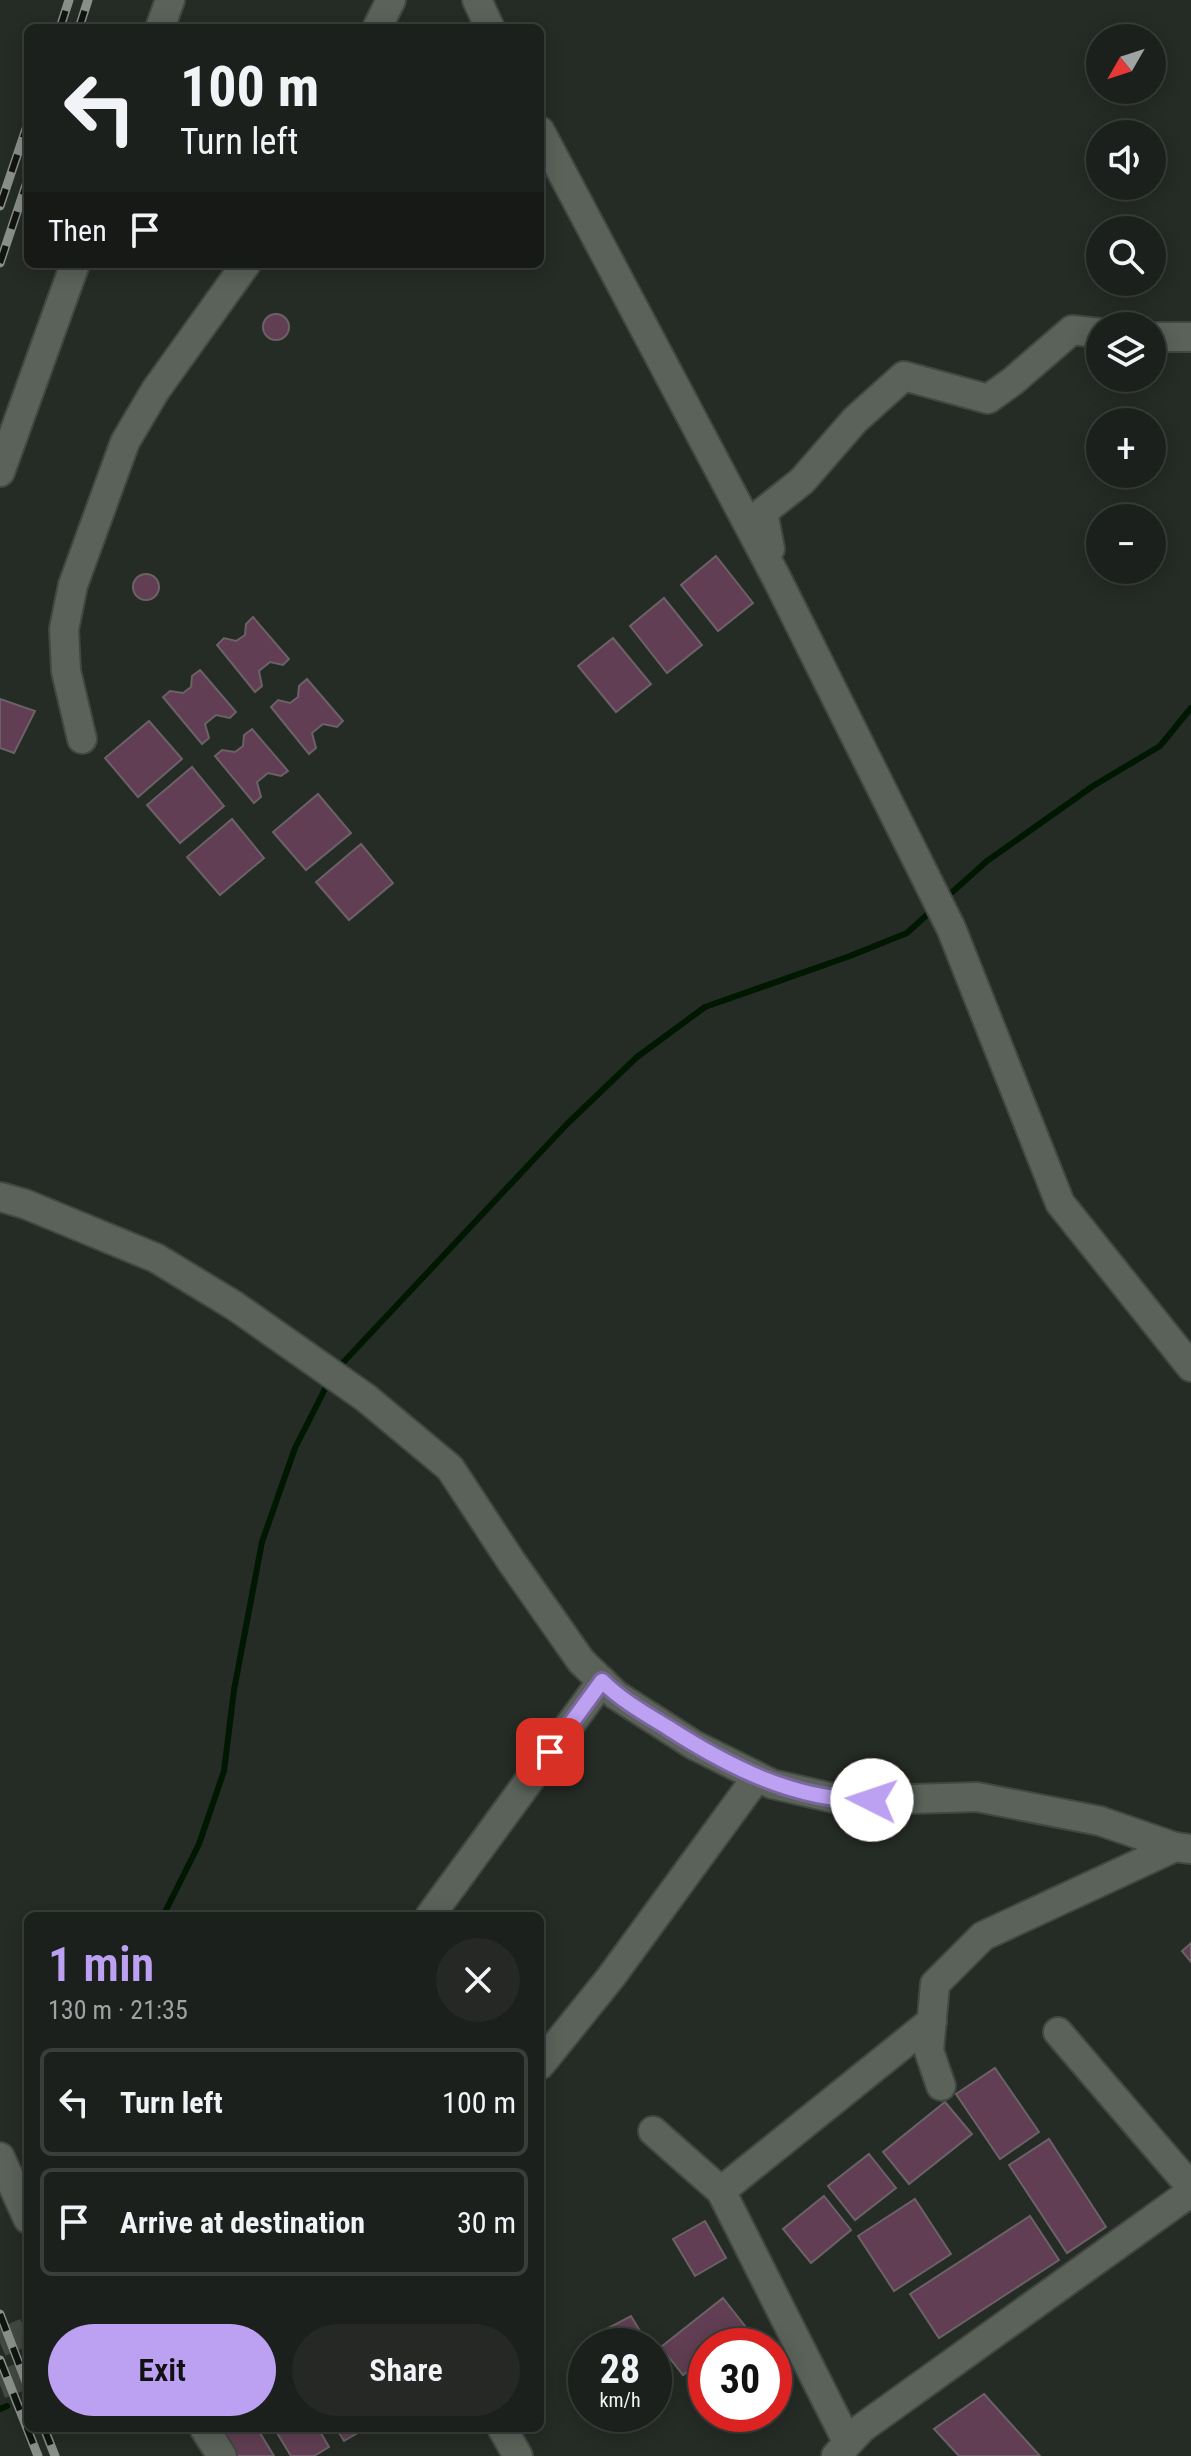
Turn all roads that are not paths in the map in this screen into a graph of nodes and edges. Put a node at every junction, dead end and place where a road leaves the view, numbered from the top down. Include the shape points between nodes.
1 (170, 0) edge
2 (391, 0) edge
3 (477, 0) edge
4 (161, 24) edge
5 (379, 24) edge
6 (488, 24) edge
7 (544, 139) edge
8 (74, 268) edge
9 (243, 268) edge
10 (1086, 332) edge
11 (1166, 337) edge
12 (1191, 337) edge
13 (0, 472) edge
14 (776, 577) junction
15 (82, 739) dead end
16 (0, 1197) edge
17 (1191, 1367) edge
18 (602, 1681) junction
19 (757, 1777) junction
20 (1183, 1848) edge
21 (433, 1912) edge
22 (932, 2021) junction
23 (1058, 2032) dead end
24 (544, 2060) edge
25 (941, 2086) dead end
26 (653, 2131) dead end
27 (0, 2157) edge
28 (1191, 2189) edge
29 (721, 2191) junction
30 (24, 2210) edge
31 (207, 2432) edge
32 (504, 2432) edge
33 (842, 2449) edge
34 (222, 2456) edge
35 (518, 2456) edge

1 - 4 street
2 - 5 street
3 - 6 street
7 - 14 street
8 - 13 street
9 - 15 street via 125,442 73,585 64,629 66,671
10 - 14 street via 1072,330 988,399 904,376 855,420 802,481 763,512
11 - 12 street
14 - 17 street via 951,928 1060,1203
16 - 18 street via 156,1258 366,1398 450,1468 581,1661
18 - 19 street via 694,1745
18 - 21 street
19 - 20 street via 846,1801 977,1797 1100,1821
19 - 24 street
20 - 22 street via 983,1936 935,1984
22 - 25 street via 929,2051
22 - 29 street
23 - 28 street
26 - 29 street
27 - 30 street
28 - 33 street via 862,2428
29 - 33 street
31 - 34 street
32 - 35 street

